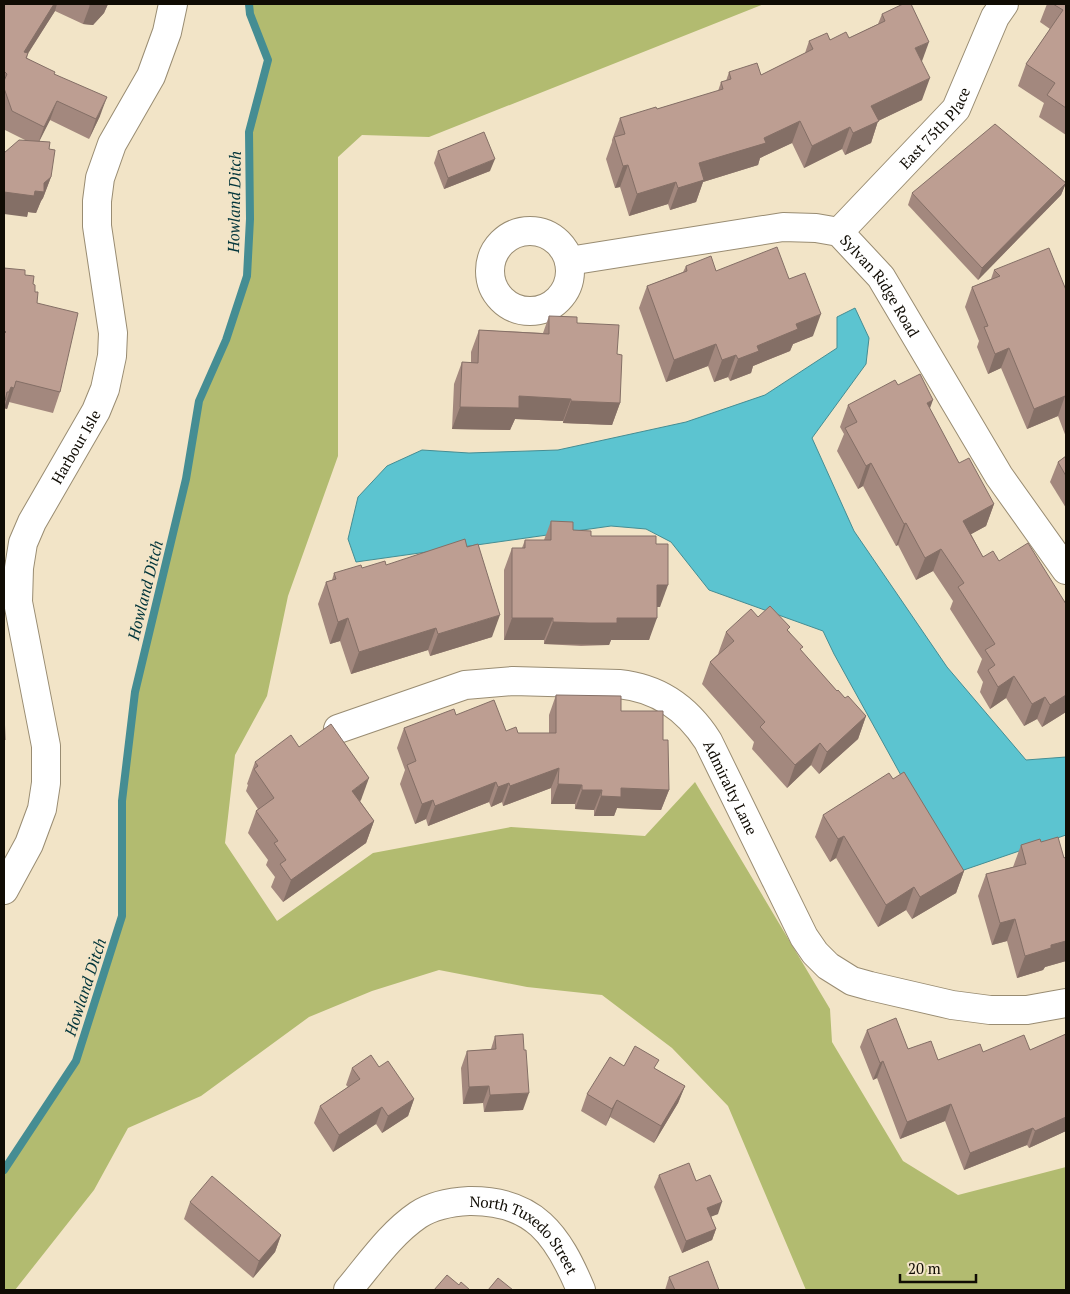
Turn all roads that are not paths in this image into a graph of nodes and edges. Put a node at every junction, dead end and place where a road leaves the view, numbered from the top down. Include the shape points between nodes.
1 (173, 4) edge
2 (1004, 4) edge
3 (839, 232) junction
4 (569, 261) dead end
5 (1066, 570) edge
6 (338, 728) dead end
7 (4, 890) edge
8 (1066, 1003) edge
9 (348, 1290) edge
10 (581, 1290) edge

1 - 7 street, Harbour Isle via 151,76 112,144 100,178 97,226 113,333 105,389 23,544 18,602 46,746 46,783 42,809 29,844
2 - 3 street, East 75th Place via 956,109
3 - 4 street, Sylvan Ridge Road via 783,227
3 - 5 street, Sylvan Ridge Road via 881,277 999,476
6 - 8 street, Admiralty Lane via 450,690 489,682 620,684 655,692 686,713 708,740 804,937 828,966 852,981 990,1010 1027,1010
9 - 10 street, North Tuxedo Street via 399,1230 420,1214 450,1202 489,1201 518,1209 545,1228 569,1261

